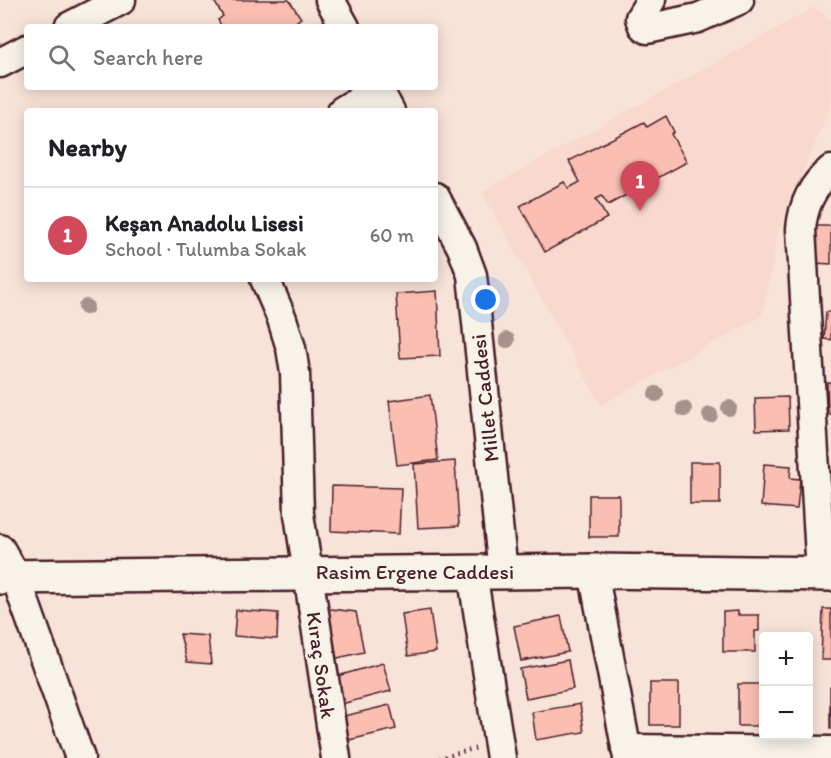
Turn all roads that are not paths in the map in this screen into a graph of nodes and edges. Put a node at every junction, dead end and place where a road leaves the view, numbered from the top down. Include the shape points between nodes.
1 (121, 0) edge
2 (330, 0) edge
3 (651, 0) edge
4 (739, 0) edge
5 (75, 24) edge
6 (343, 24) edge
7 (24, 51) edge
8 (0, 63) edge
9 (382, 96) edge
10 (350, 108) edge
11 (831, 170) edge
12 (438, 203) edge
13 (266, 282) edge
14 (820, 363) edge
15 (5, 567) edge
16 (593, 571) junction
17 (487, 572) junction
18 (307, 573) junction
19 (826, 574) edge
20 (500, 750) edge
21 (831, 751) edge
22 (627, 753) edge
23 (80, 758) edge
24 (336, 758) edge

1 - 5 street
2 - 6 street
3 - 4 street via 640,18 647,29 698,18
7 - 8 street
9 - 10 street
11 - 14 street via 810,194 802,220
12 - 17 street, Millet Caddesi via 472,275
13 - 18 street, Kıraç Sokak via 291,348 297,402 299,513
14 - 19 street
15 - 18 main road, Rasim Ergene Caddesi
15 - 23 street
16 - 17 main road, Rasim Ergene Caddesi
16 - 19 main road, Rasim Ergene Caddesi
16 - 22 street
17 - 18 main road, Rasim Ergene Caddesi
17 - 20 street, Millet Caddesi
18 - 24 street, Kıraç Sokak
21 - 22 street

